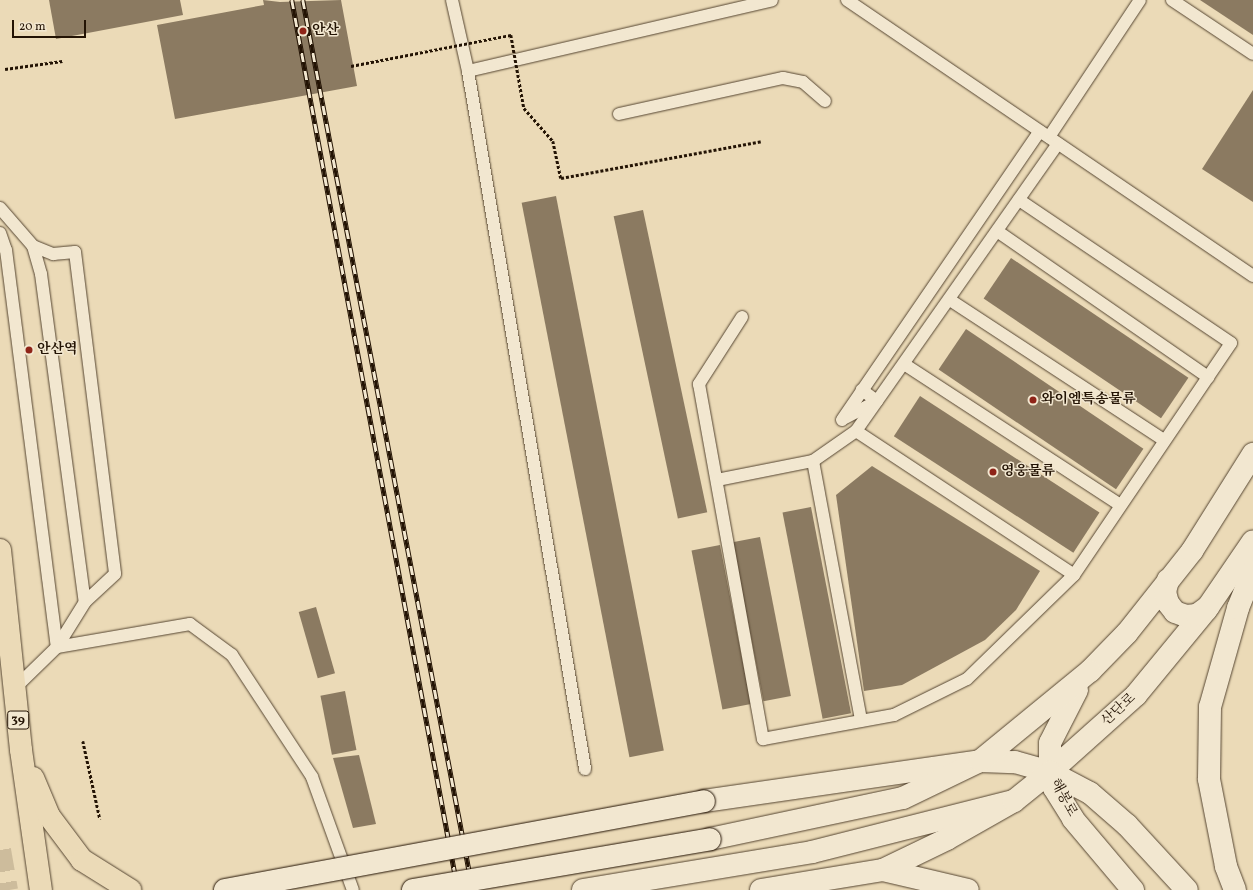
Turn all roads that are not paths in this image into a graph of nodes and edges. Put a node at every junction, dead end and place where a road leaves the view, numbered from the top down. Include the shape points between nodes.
1 (452, 0) edge
2 (772, 0) edge
3 (847, 0) edge
4 (1140, 0) edge
5 (1172, 0) edge
6 (1253, 54) edge
7 (468, 71) junction
8 (825, 100) dead end
9 (619, 114) dead end
10 (1049, 137) junction
11 (1019, 200) junction
12 (0, 208) edge
13 (997, 231) junction
14 (0, 234) edge
15 (33, 246) junction
16 (1253, 276) edge
17 (950, 300) junction
18 (742, 317) dead end
19 (904, 364) junction
20 (1208, 377) junction
21 (862, 390) junction
22 (877, 401) junction
23 (856, 431) junction
24 (1164, 440) junction
25 (1253, 454) edge
26 (813, 462) junction
27 (717, 480) junction
28 (1120, 505) junction
29 (1253, 541) edge
30 (0, 550) edge
31 (1253, 570) edge
32 (1074, 575) junction
33 (1168, 580) junction
34 (85, 602) junction
35 (1208, 607) junction
36 (58, 647) junction
37 (1090, 671) junction
38 (16, 687) junction
39 (861, 721) junction
40 (21, 750) junction
41 (980, 761) junction
42 (585, 770) dead end
43 (1050, 772) junction
44 (1014, 801) junction
45 (883, 870) junction
46 (41, 890) edge
47 (130, 890) edge
48 (225, 890) edge
49 (353, 890) edge
50 (413, 890) edge
51 (584, 890) edge
52 (761, 890) edge
53 (968, 890) edge
54 (1133, 890) edge
55 (1187, 890) edge
56 (1235, 890) edge

1 - 7 lane
2 - 7 lane
3 - 10 lane
4 - 10 lane
5 - 6 lane
7 - 42 lane
8 - 9 lane via 803,82 783,78
10 - 11 lane
10 - 16 lane
10 - 21 lane
11 - 13 lane
11 - 20 lane via 1231,343
12 - 15 lane
13 - 17 lane
13 - 20 lane
14 - 36 lane via 6,250
15 - 34 lane via 41,274
15 - 34 lane via 53,254 75,252 115,574
17 - 19 lane
17 - 24 lane
18 - 27 lane via 699,384
19 - 22 lane
19 - 28 lane
20 - 24 lane
21 - 22 lane
21 - 22 lane via 842,420
22 - 23 lane
23 - 26 lane
23 - 32 lane
24 - 28 lane
25 - 33 main road via 1192,551
26 - 27 lane
26 - 39 lane
27 - 39 lane via 763,739
28 - 32 lane
29 - 35 main road, 산단로
30 - 38 main road, 39
31 - 56 main road via 1238,608 1210,707 1210,779 1226,866
32 - 39 lane via 967,679 894,715
33 - 35 main road via 1165,592 1168,603 1176,612 1186,616 1196,615
33 - 37 main road via 1127,632
34 - 36 lane
35 - 43 main road, 산단로 via 1136,695
36 - 38 lane
36 - 49 lane via 190,624 232,655 312,777
37 - 41 main road
37 - 43 main road, 해봉로 via 1069,702 1050,743
38 - 40 main road, 39
40 - 46 main road, 39
40 - 47 main road via 49,816 82,860
41 - 43 main road via 1015,762
41 - 48 main road, bridge via 704,801
41 - 50 main road, bridge via 904,798 710,839
43 - 44 main road, 산단로
43 - 54 main road, 해봉로 via 1054,788 1073,819
43 - 55 main road via 1095,798 1127,826
44 - 45 main road, 산단로 via 947,839
44 - 51 main road via 812,852
45 - 52 main road
45 - 53 main road

